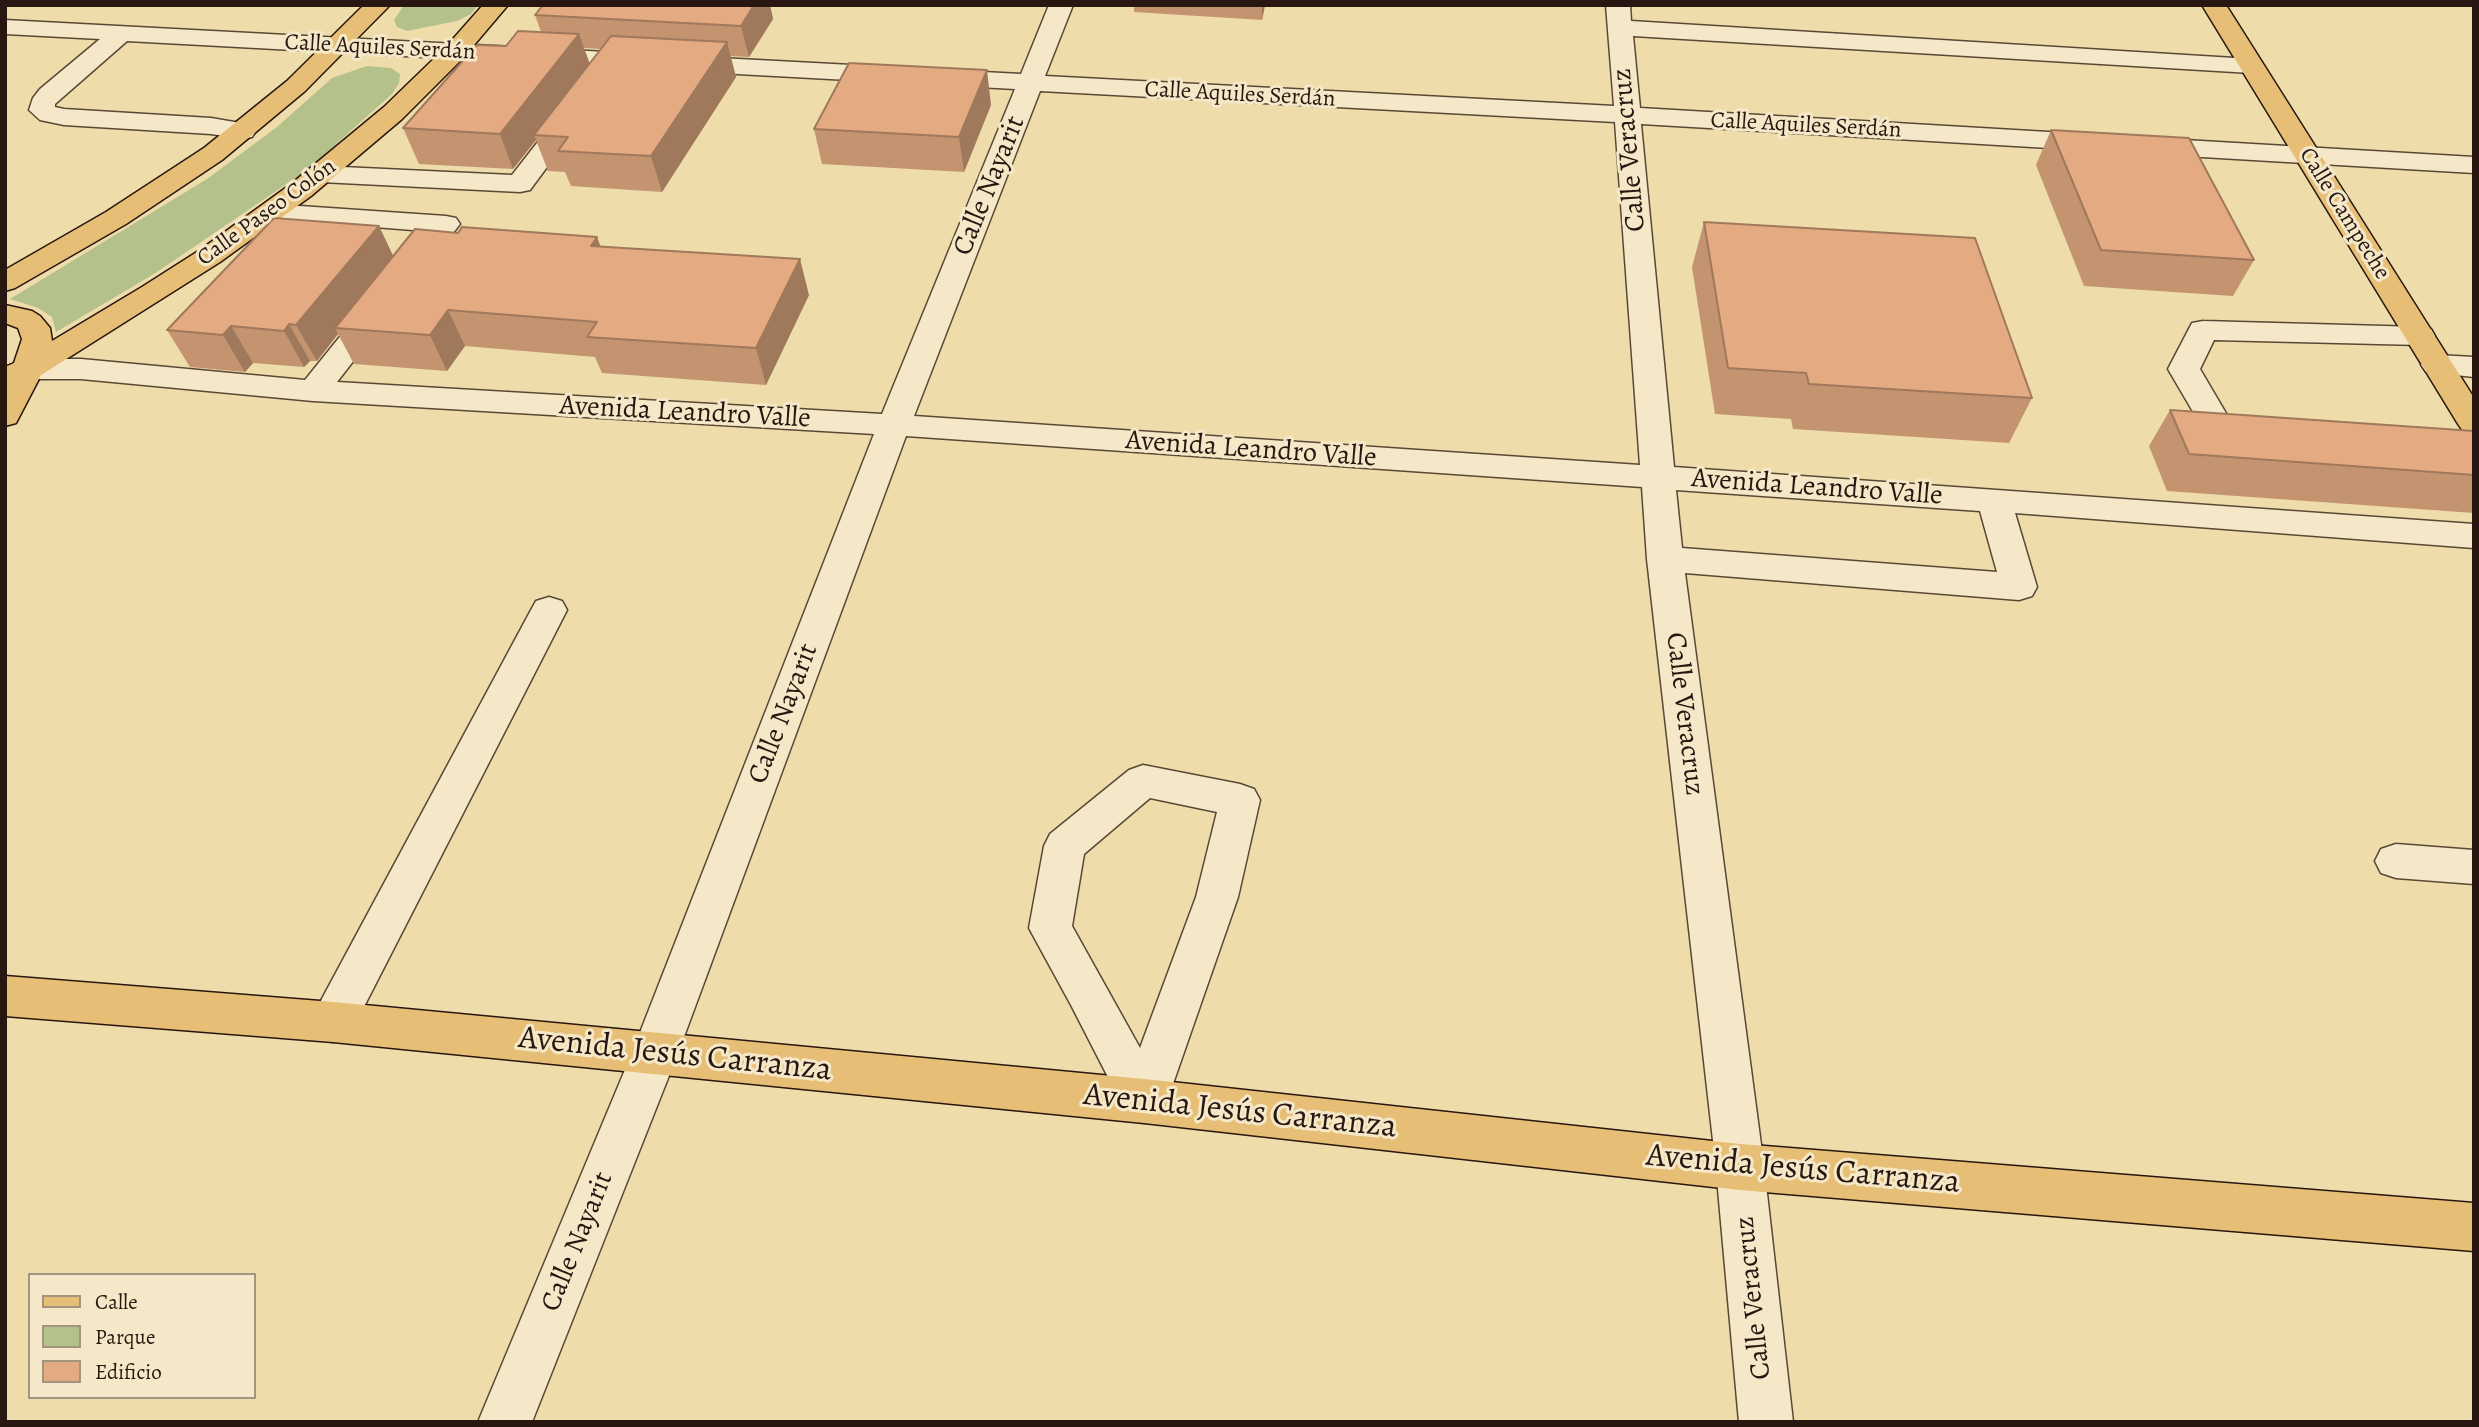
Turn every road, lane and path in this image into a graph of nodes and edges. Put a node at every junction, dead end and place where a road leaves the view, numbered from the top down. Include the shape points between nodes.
1 (378, 5) edge
2 (496, 5) edge
3 (1061, 5) edge
4 (2214, 5) edge
5 (1619, 16) edge
6 (5, 27) edge
7 (121, 34) junction
8 (338, 45) junction
9 (454, 53) junction
10 (2251, 66) junction
11 (600, 78) junction
12 (1031, 84) junction
13 (1628, 115) junction
14 (243, 131) junction
15 (2308, 155) junction
16 (2474, 165) edge
17 (321, 174) junction
18 (271, 212) junction
19 (5, 282) edge
20 (5, 314) edge
21 (2420, 336) junction
22 (2437, 365) junction
23 (2474, 367) edge
24 (17, 374) edge
25 (313, 391) junction
26 (5, 416) edge
27 (2474, 424) edge
28 (894, 425) junction
29 (2221, 432) edge
30 (1656, 478) junction
31 (1994, 499) junction
32 (2474, 536) edge
33 (1665, 559) junction
34 (549, 610) dead end
35 (2396, 861) dead end
36 (2474, 867) edge
37 (5, 996) edge
38 (333, 1022) junction
39 (655, 1053) junction
40 (1144, 1101) junction
41 (1740, 1167) junction
42 (2474, 1227) edge
43 (505, 1422) edge
44 (1766, 1422) edge

1 - 8 main road
2 - 9 main road, Calle Paseo Colón
3 - 12 street, Calle Nayarit
4 - 10 main road, Calle Campeche
5 - 10 street
5 - 13 street, Calle Veracruz
6 - 7 street, Calle Aquiles Serdán
7 - 8 street, Calle Aquiles Serdán
7 - 14 street via 49,94 43,110 65,117
8 - 9 street, Calle Aquiles Serdán
8 - 14 main road
9 - 11 street, Calle Aquiles Serdán
9 - 17 main road, Calle Paseo Colón via 367,137
10 - 15 main road, Calle Campeche
11 - 12 street, Calle Aquiles Serdán
11 - 17 street via 520,184
12 - 13 street, Calle Aquiles Serdán
12 - 28 street, Calle Nayarit
13 - 15 street, Calle Aquiles Serdán
13 - 30 street, Calle Veracruz
14 - 19 main road via 168,185
15 - 16 street, Calle Aquiles Serdán
15 - 21 main road, Calle Campeche
17 - 18 main road, Calle Paseo Colón
18 - 24 main road, Calle Paseo Colón via 198,263
18 - 25 street via 446,224
20 - 24 main road via 21,317 35,328 37,339
21 - 22 main road, Calle Campeche
21 - 29 street via 2203,330 2185,369
22 - 23 street
22 - 27 main road, Calle Campeche
24 - 25 street, Avenida Leandro Valle via 81,369
24 - 26 main road
25 - 28 street, Avenida Leandro Valle
28 - 30 street, Avenida Leandro Valle
28 - 39 street, Calle Nayarit
30 - 31 street, Avenida Leandro Valle
30 - 33 street, Calle Veracruz
31 - 32 street, Avenida Leandro Valle
31 - 33 street via 2019,587
33 - 41 street, Calle Veracruz
34 - 38 street
35 - 36 street
37 - 38 main road, Avenida Jesús Carranza
38 - 39 main road, Avenida Jesús Carranza
39 - 40 main road, Avenida Jesús Carranza
39 - 43 street, Calle Nayarit
40 - 40 street via 1217,897 1240,800 1143,780 1065,846 1049,928
40 - 41 main road, Avenida Jesús Carranza
41 - 42 main road, Avenida Jesús Carranza
41 - 44 street, Calle Veracruz

